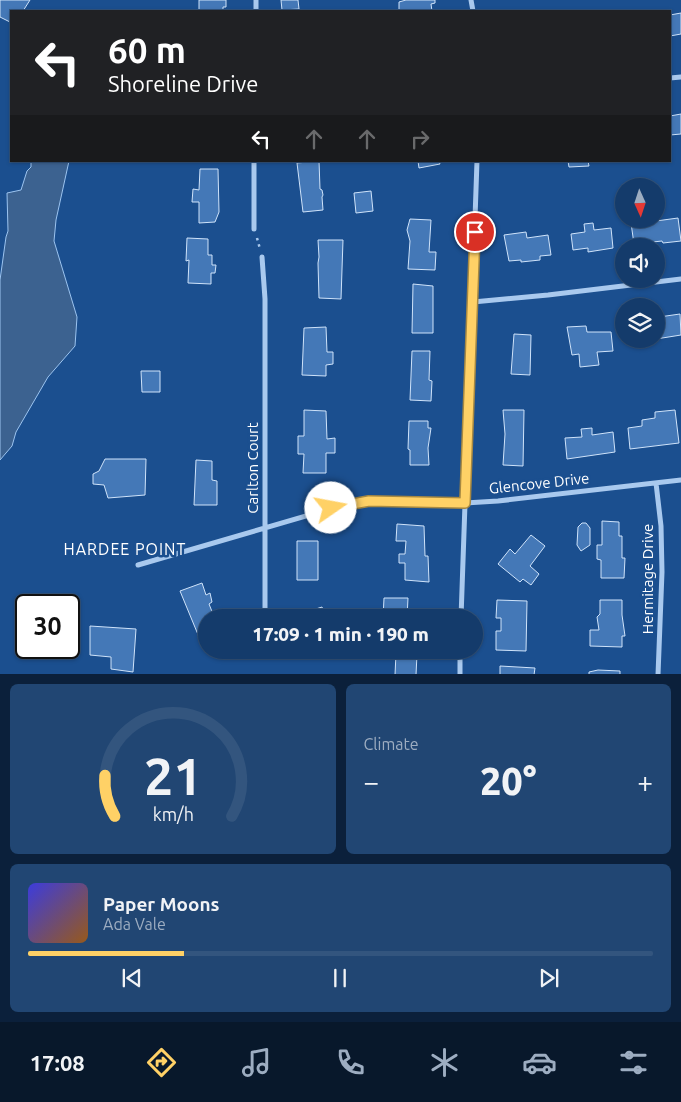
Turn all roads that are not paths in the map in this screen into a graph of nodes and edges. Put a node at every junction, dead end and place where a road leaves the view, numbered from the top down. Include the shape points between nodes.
1 (254, 162) edge
2 (477, 162) edge
3 (254, 229) road end
4 (262, 257) road end
5 (681, 279) edge
6 (473, 302) junction
7 (681, 480) edge
8 (656, 484) junction
9 (465, 503) junction
10 (264, 527) junction
11 (138, 565) dead end
12 (265, 609) edge
13 (461, 609) edge
14 (460, 659) edge
15 (460, 674) edge
16 (658, 674) edge

1 - 3 street
2 - 6 street
4 - 10 street, Carlton Court via 265,318
5 - 6 street
6 - 9 street
7 - 8 street, Glencove Drive
8 - 9 street, Glencove Drive
8 - 16 street, Hermitage Drive via 662,572
9 - 10 street, Glencove Drive via 369,501
9 - 13 street
10 - 11 street, Glencove Drive
10 - 12 street, Carlton Court
14 - 15 street

